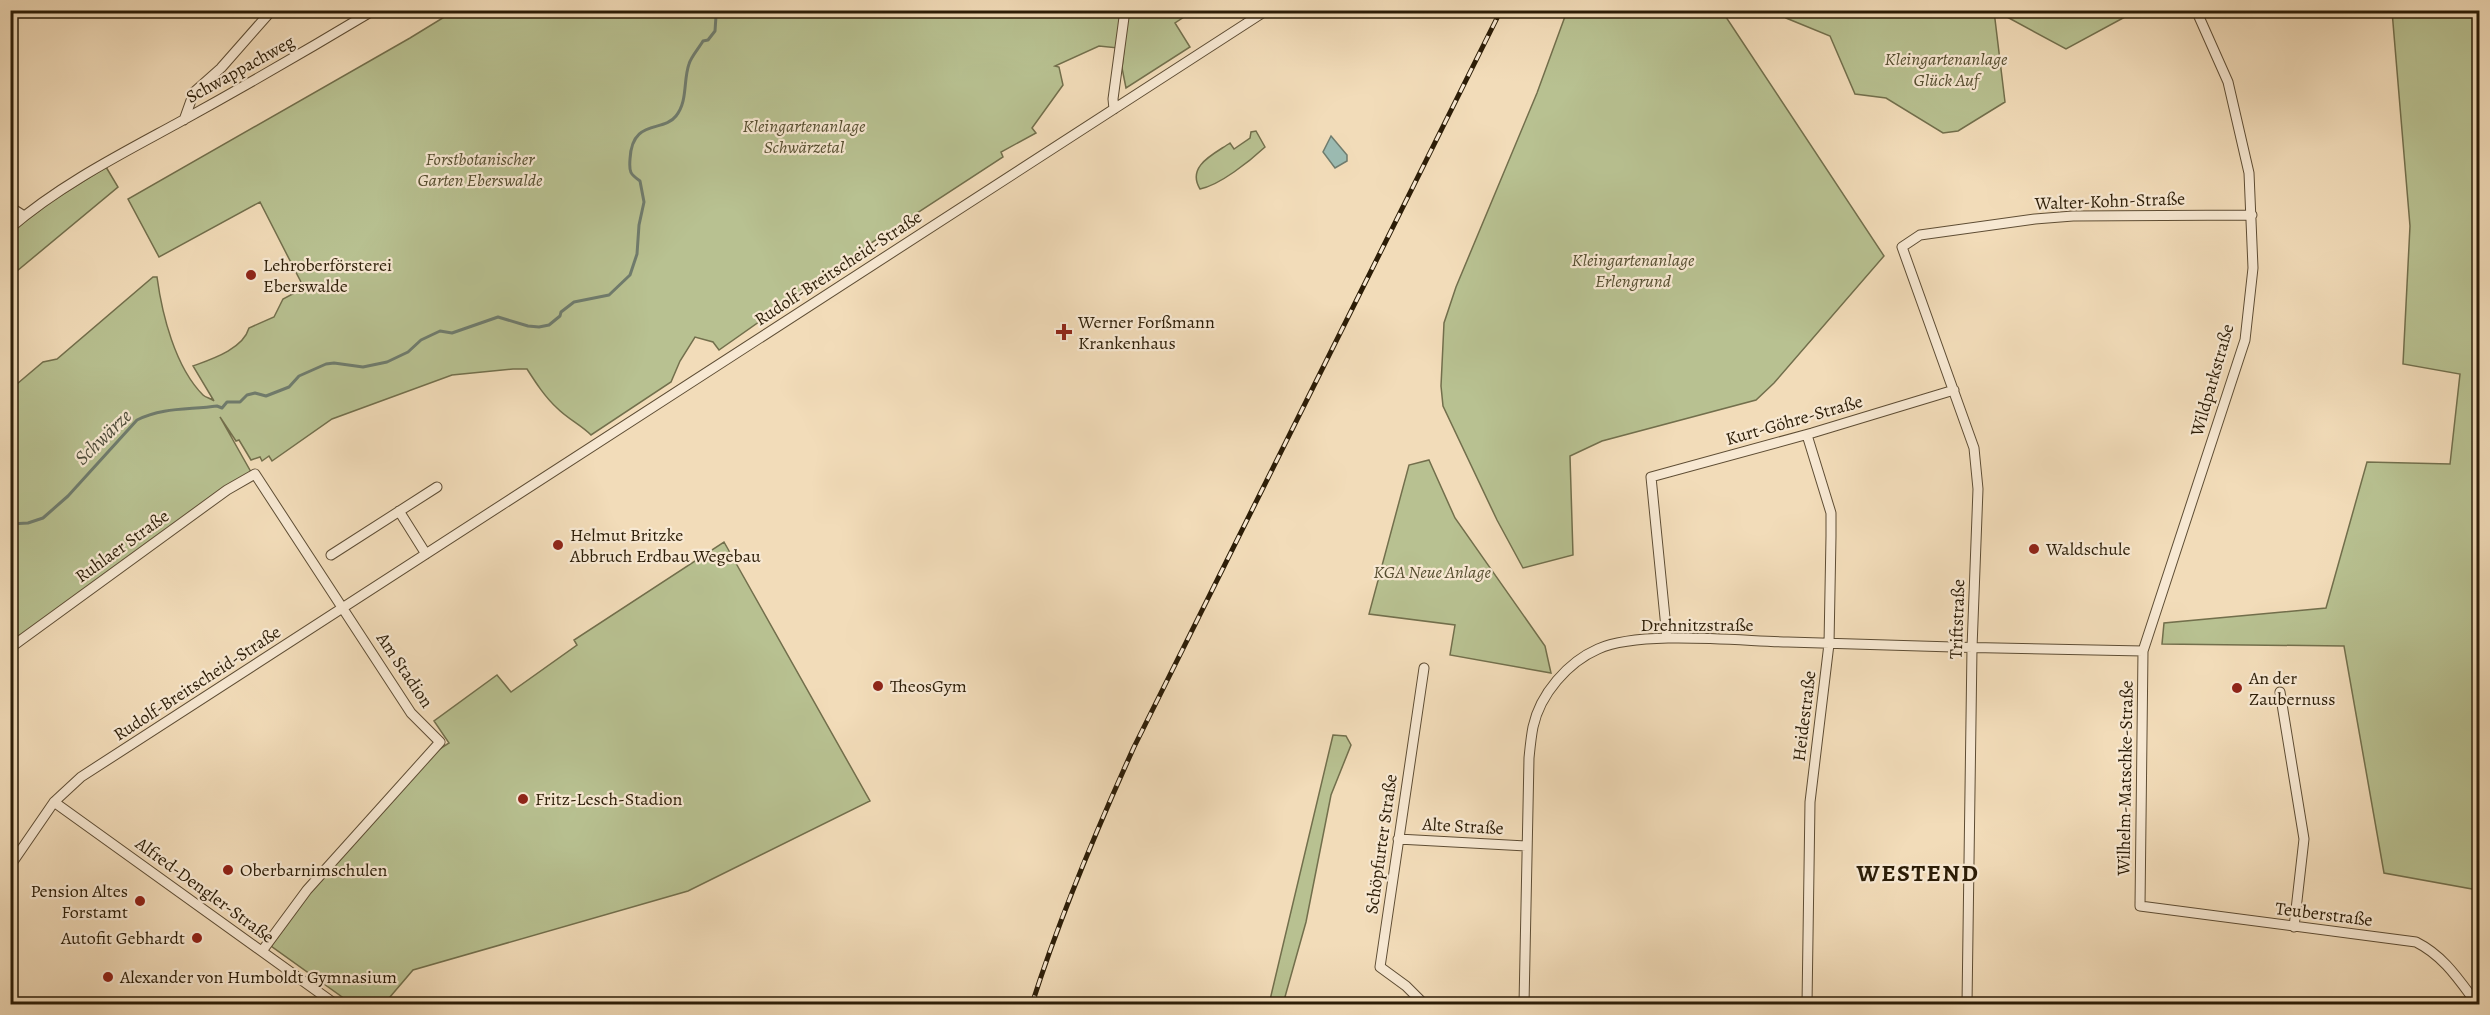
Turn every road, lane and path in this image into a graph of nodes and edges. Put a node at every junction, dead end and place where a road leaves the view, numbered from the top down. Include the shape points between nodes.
1 (272, 10) edge
2 (374, 10) edge
3 (1125, 10) edge
4 (1267, 10) edge
5 (2196, 10) edge
6 (1114, 109) junction
7 (184, 120) junction
8 (10, 207) edge
9 (2252, 215) junction
10 (24, 216) junction
11 (10, 228) edge
12 (1902, 247) joint
13 (1954, 390) junction
14 (1807, 435) junction
15 (255, 474) joint
16 (438, 486) dead end
17 (399, 511) junction
18 (426, 554) junction
19 (332, 555) dead end
20 (343, 608) junction
21 (1667, 639) junction
22 (1829, 644) junction
23 (10, 648) edge
24 (1972, 648) junction
25 (2143, 651) junction
26 (1424, 668) dead end
27 (2280, 692) dead end
28 (54, 802) junction
29 (1398, 839) junction
30 (1527, 846) junction
31 (10, 866) edge
32 (2140, 906) joint
33 (2294, 927) junction
34 (262, 951) junction
35 (335, 1005) edge
36 (1424, 1005) edge
37 (1524, 1005) edge
38 (1807, 1005) edge
39 (1967, 1005) edge
40 (2477, 1005) edge

1 - 7 street, Schwappachweg via 194,92
2 - 7 street, Schwappachweg
3 - 6 street
4 - 6 street, Rudolf-Breitscheid-Straße
5 - 9 street, Wildparkstraße via 2229,82 2249,173
6 - 18 street, Rudolf-Breitscheid-Straße
7 - 10 street, Schwappachweg via 104,164
8 - 10 street
9 - 12 street, Walter-Kohn-Straße via 2045,218 1920,235
9 - 25 street, Wildparkstraße via 2253,268 2245,340
10 - 11 street, Schwappachweg
12 - 13 street, Triftstraße
13 - 14 street, Kurt-Göhre-Straße
13 - 24 street, Triftstraße via 1974,448 1978,489
14 - 21 street, Kurt-Göhre-Straße via 1651,477
14 - 22 street, Heidestraße via 1831,513
15 - 20 street, Am Stadion
15 - 23 street, Ruhlaer Straße via 227,490
16 - 17 street
17 - 18 street
17 - 19 street
18 - 20 street, Rudolf-Breitscheid-Straße
20 - 28 street, Rudolf-Breitscheid-Straße via 81,777
20 - 34 street, Am Stadion via 411,713 440,742 307,890
21 - 22 street, Drehnitzstraße
21 - 30 street, Drehnitzstraße via 1600,648 1580,658 1551,690 1533,726
22 - 24 street, Drehnitzstraße
22 - 38 street, Heidestraße via 1810,802
24 - 25 street, Drehnitzstraße
24 - 39 street, Triftstraße
25 - 32 street, Wilhelm-Matschke-Straße
26 - 29 street, Schöpfurter Straße
27 - 33 street via 2304,839
28 - 31 street, Rudolf-Breitscheid-Straße
28 - 34 street, Alfred-Dengler-Straße
29 - 30 street, Alte Straße
29 - 36 street, Schöpfurter Straße via 1380,967
30 - 37 street, Drehnitzstraße
32 - 33 street, Teuberstraße
33 - 40 street, Teuberstraße via 2416,942 2445,963
34 - 35 street, Alfred-Dengler-Straße

